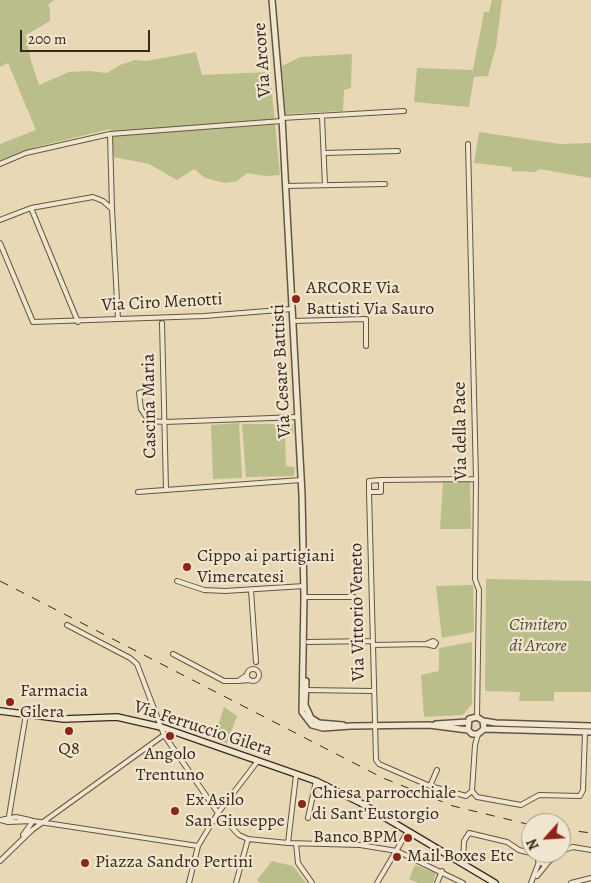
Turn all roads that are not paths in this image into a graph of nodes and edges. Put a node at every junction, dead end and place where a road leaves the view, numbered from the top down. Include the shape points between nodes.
1 (272, 0) edge
2 (404, 112) dead end
3 (322, 117) junction
4 (282, 120) junction
5 (110, 134) junction
6 (468, 144) dead end
7 (398, 151) dead end
8 (324, 153) junction
9 (0, 164) edge
10 (385, 184) dead end
11 (285, 186) junction
12 (325, 186) junction
13 (31, 208) junction
14 (112, 209) junction
15 (0, 220) edge
16 (0, 243) edge
17 (292, 309) junction
18 (118, 320) junction
19 (293, 321) junction
20 (78, 322) junction
21 (162, 323) dead end
22 (366, 346) dead end
23 (151, 367) dead end
24 (298, 417) junction
25 (165, 422) junction
26 (476, 479) junction
27 (301, 480) junction
28 (381, 480) junction
29 (166, 489) junction
30 (138, 492) dead end
31 (369, 492) junction
32 (177, 580) dead end
33 (304, 586) junction
34 (251, 590) junction
35 (304, 597) junction
36 (354, 597) dead end
37 (67, 625) dead end
38 (308, 642) dead end
39 (373, 643) junction
40 (426, 644) dead end
41 (173, 654) dead end
42 (255, 669) junction
43 (247, 675) junction
44 (250, 680) junction
45 (238, 681) junction
46 (304, 690) junction
47 (374, 692) junction
48 (0, 710) edge
49 (26, 714) junction
50 (476, 717) junction
51 (484, 721) junction
52 (468, 722) junction
53 (429, 725) junction
54 (374, 726) junction
55 (591, 726) edge
56 (161, 727) junction
57 (484, 729) junction
58 (470, 732) junction
59 (588, 732) edge
60 (164, 734) junction
61 (478, 734) junction
62 (475, 746) junction
63 (257, 762) junction
64 (437, 770) dead end
65 (296, 774) junction
66 (316, 781) junction
67 (430, 786) junction
68 (472, 791) junction
69 (218, 814) junction
70 (308, 818) dead end
71 (0, 820) edge
72 (8, 820) junction
73 (20, 821) junction
74 (33, 821) junction
75 (44, 823) junction
76 (27, 829) junction
77 (408, 831) junction
78 (22, 837) junction
79 (248, 839) junction
80 (288, 843) junction
81 (296, 844) junction
82 (198, 846) junction
83 (571, 848) edge
84 (521, 850) edge
85 (591, 850) edge
86 (397, 851) junction
87 (0, 861) edge
88 (539, 863) edge
89 (541, 863) edge
90 (463, 864) junction
91 (546, 865) joint
92 (442, 871) junction
93 (535, 878) junction
94 (591, 878) edge
95 (189, 883) edge
96 (236, 883) edge
97 (312, 883) edge
98 (377, 883) edge
99 (437, 883) edge
100 (463, 883) edge
101 (494, 883) edge
102 (531, 883) edge
103 (571, 883) edge

1 - 4 street, Via Arcore
2 - 3 street
3 - 4 street
3 - 8 street
4 - 5 street
4 - 11 street, Via Cesare Battisti
5 - 9 street via 26,153
5 - 14 street
6 - 26 street, Via della Pace
7 - 8 street
8 - 12 street
10 - 12 street
11 - 12 street
11 - 17 street, Via Cesare Battisti
13 - 14 street via 93,197
13 - 15 street
13 - 20 street
14 - 18 street
16 - 20 street, Via Ciro Menotti via 33,322
17 - 18 street, Via Ciro Menotti
17 - 19 street, Via Cesare Battisti
18 - 20 street, Via Ciro Menotti
19 - 22 street via 366,319
19 - 24 street, Via Cesare Battisti
21 - 25 street, Cascina Maria
23 - 25 street via 151,390 139,392 141,409 149,420
24 - 25 street
24 - 27 street, Via Cesare Battisti
25 - 29 street, Cascina Maria
26 - 28 street
26 - 50 street, Via della Pace via 476,579 479,590
27 - 29 street
27 - 33 street, Via Cesare Battisti
28 - 31 street via 368,481
28 - 31 street via 382,492
29 - 30 street
31 - 39 street, Via Vittorio Veneto
32 - 34 street via 204,590
33 - 34 street
33 - 35 street, Via Cesare Battisti
34 - 42 street
35 - 36 street
35 - 46 street, Via Cesare Battisti
37 - 56 street via 137,664
38 - 39 street
39 - 40 street
39 - 47 street, Via Vittorio Veneto
41 - 45 street via 224,681
42 - 43 street via 249,670
42 - 44 street via 258,678
43 - 44 street
43 - 45 street
44 - 45 street
46 - 47 street
46 - 54 street, Via Cesare Battisti via 301,705 312,725 321,728
47 - 54 street, Via Vittorio Veneto
48 - 49 main road, Via Ferruccio Gilera
49 - 56 main road, Via Ferruccio Gilera via 64,719 117,717
49 - 72 street
50 - 51 street
50 - 52 street
51 - 55 street
51 - 57 street
52 - 53 street
52 - 58 street
53 - 54 street
53 - 58 street
54 - 67 street via 377,762
56 - 60 street
56 - 63 main road, Via Ferruccio Gilera
57 - 59 street
57 - 61 street
58 - 61 street
58 - 62 street
59 - 68 street via 580,796 539,795 520,805 477,797
60 - 69 street
60 - 75 street
61 - 62 street
62 - 68 street
63 - 65 main road, Via Ferruccio Gilera
63 - 69 street
64 - 67 street
65 - 66 main road, Via Ferruccio Gilera
65 - 80 street
66 - 70 street
66 - 77 main road, Via Ferruccio Gilera
67 - 68 street via 465,796
69 - 79 street via 239,835
69 - 82 street
71 - 72 street
72 - 73 street
72 - 74 street via 24,818
73 - 74 street
73 - 76 street
74 - 75 street
74 - 76 street
75 - 78 street
75 - 82 street
76 - 78 street
77 - 86 street
77 - 90 main road, Via Ferruccio Gilera
78 - 87 street
79 - 80 street
79 - 96 street
80 - 81 street
81 - 86 street via 360,845
81 - 97 street via 296,859
82 - 95 street
83 - 85 street
84 - 90 street via 507,842 469,833 464,841
86 - 92 street
86 - 98 street
88 - 93 street
89 - 91 street
90 - 101 main road, Via Ferruccio Gilera
91 - 93 street
92 - 99 street
92 - 100 street
93 - 102 street
94 - 103 street

